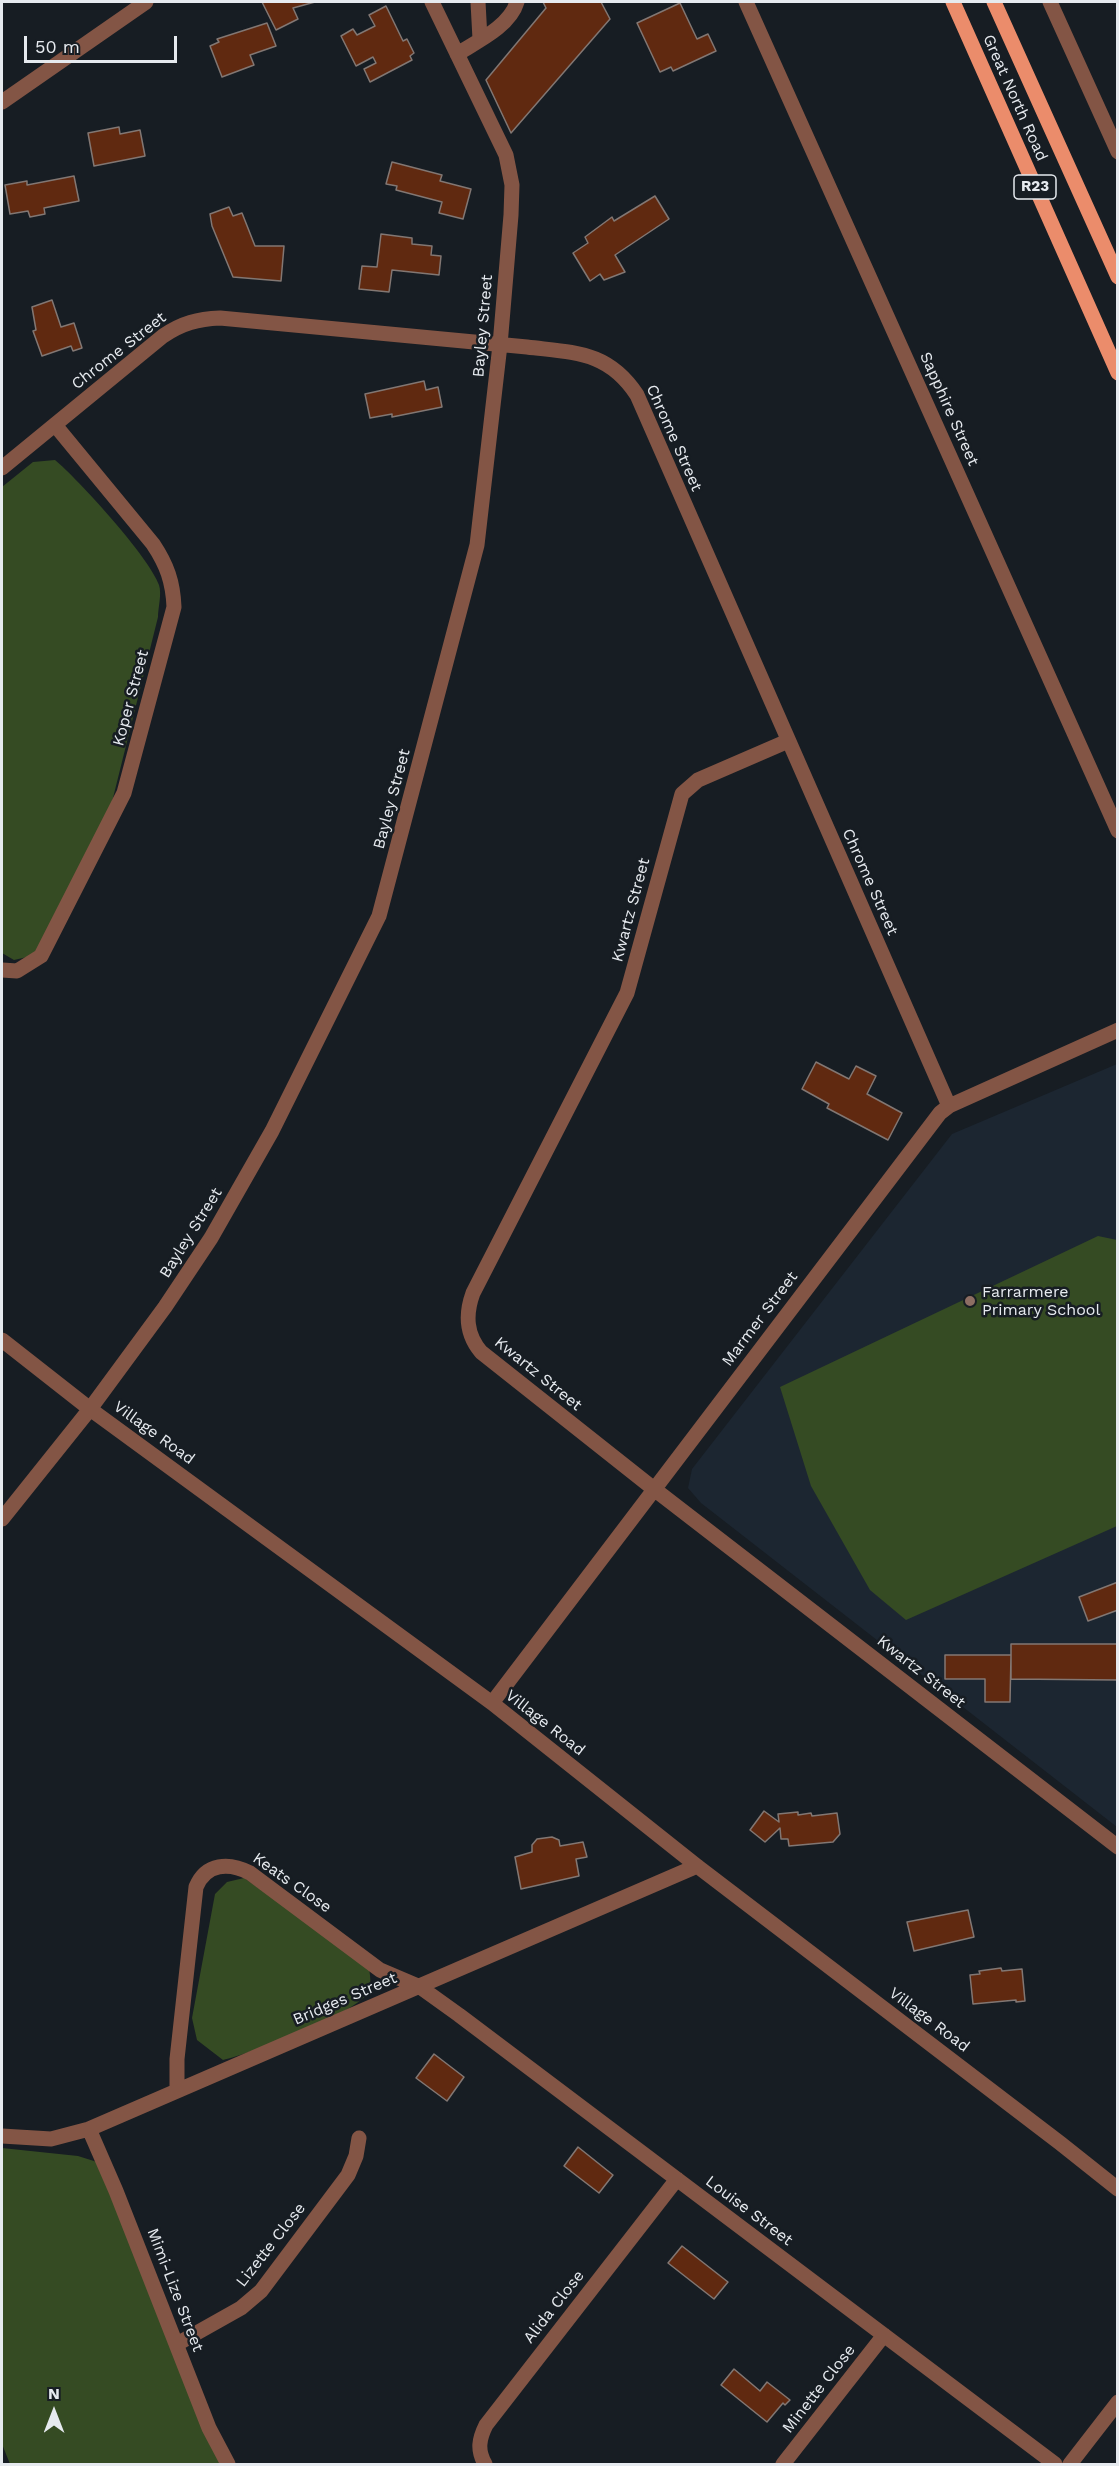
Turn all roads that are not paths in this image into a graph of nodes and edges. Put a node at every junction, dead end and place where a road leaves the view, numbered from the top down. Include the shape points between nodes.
1 (146, 2) edge
2 (432, 2) edge
3 (478, 2) edge
4 (517, 2) edge
5 (746, 2) edge
6 (953, 2) edge
7 (994, 2) edge
8 (1050, 2) edge
9 (480, 39) junction
10 (457, 54) junction
11 (2, 102) edge
12 (1118, 152) edge
13 (1118, 276) edge
14 (500, 345) junction
15 (1118, 374) edge
16 (56, 424) junction
17 (2, 468) edge
18 (788, 741) junction
19 (1118, 831) edge
20 (2, 970) edge
21 (1118, 1030) edge
22 (949, 1106) junction
23 (2, 1340) edge
24 (90, 1408) junction
25 (654, 1489) junction
26 (2, 1519) edge
27 (492, 1703) junction
28 (1118, 1847) edge
29 (697, 1866) junction
30 (420, 1987) junction
31 (177, 2089) junction
32 (88, 2129) junction
33 (2, 2136) edge
34 (359, 2139) dead end
35 (1060, 2143) junction
36 (1118, 2177) edge
37 (676, 2179) junction
38 (1118, 2189) edge
39 (884, 2336) junction
40 (177, 2344) junction
41 (1118, 2402) edge
42 (228, 2464) edge
43 (485, 2464) edge
44 (783, 2464) edge
45 (1055, 2464) edge
46 (1070, 2464) edge

1 - 11 street
2 - 10 street, Bayley Street
3 - 9 street
4 - 9 street via 506,20
5 - 19 street, Sapphire Street
6 - 15 main road, Great North Road / R23
7 - 13 main road, Great North Road / R23
8 - 12 street
9 - 10 street
10 - 14 street, Bayley Street via 494,127 510,171 511,215
14 - 16 street, Chrome Street via 204,319 188,322 163,336
14 - 18 street, Chrome Street via 591,357 609,364 627,380 637,395
14 - 24 street, Bayley Street via 477,545 373,933 272,1131 212,1238
16 - 17 street, Chrome Street
16 - 20 street, Koper Street via 153,544 173,585 174,607 124,793 41,956 17,971
18 - 22 street, Chrome Street
18 - 25 street, Kwartz Street via 698,780 682,794 627,993 469,1304 467,1323 481,1352
21 - 22 street, Marmer Street
22 - 25 street, Marmer Street via 839,1243
23 - 24 street, Village Road
24 - 26 street, Bayley Street
24 - 27 street, Village Road
25 - 27 street, Marmer Street
25 - 28 street, Kwartz Street
27 - 29 street, Village Road
29 - 30 street, Bridges Street
29 - 35 street, Village Road
30 - 31 street, Bridges Street
30 - 31 street, Keats Close via 380,1970 250,1873 234,1866 216,1867 203,1875 196,1887
30 - 37 street, Louise Street
31 - 32 street, Bridges Street
32 - 33 street, Bridges Street via 51,2139
32 - 40 street, Mimi-Lize Street
34 - 40 street, Lizette Close via 348,2175 261,2291 241,2308
35 - 36 street, Village Road
35 - 38 street, Village Road
37 - 39 street, Louise Street
37 - 43 street, Alida Close via 486,2425 479,2449
39 - 44 street, Minette Close
39 - 45 street, Louise Street
40 - 42 street, Mimi-Lize Street via 209,2428
41 - 46 street

